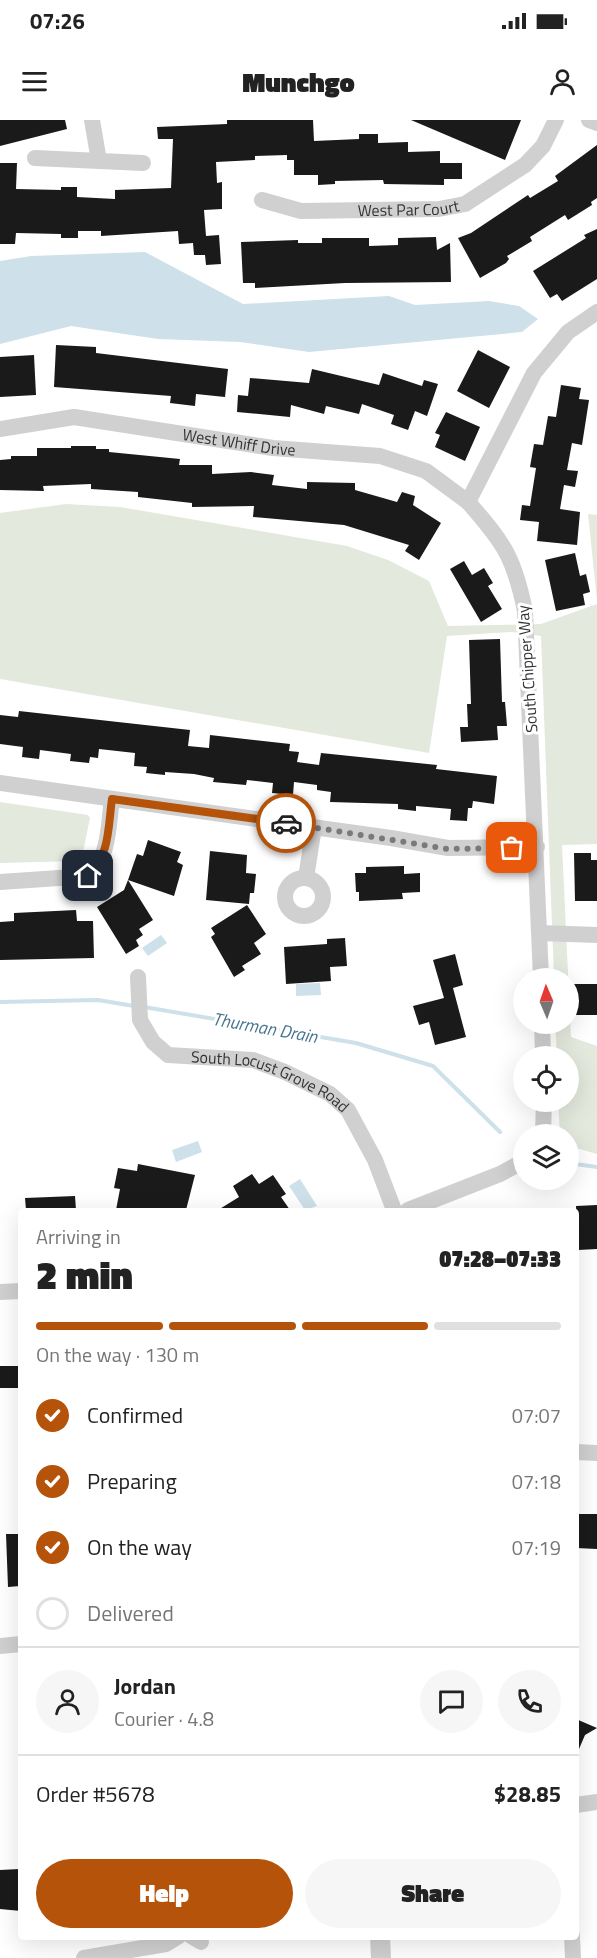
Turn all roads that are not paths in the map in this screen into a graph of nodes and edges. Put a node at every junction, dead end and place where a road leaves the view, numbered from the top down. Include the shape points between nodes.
1 (92, 120) edge
2 (556, 120) edge
3 (589, 120) edge
4 (597, 123) edge
5 (35, 158) dead end
6 (99, 161) junction
7 (143, 163) dead end
8 (262, 200) dead end
9 (597, 312) edge
10 (0, 429) edge
11 (468, 502) junction
12 (0, 783) edge
13 (112, 799) junction
14 (314, 827) junction
15 (537, 846) junction
16 (306, 878) dead end
17 (0, 882) edge
18 (540, 933) junction
19 (597, 935) edge
20 (541, 968) edge
21 (138, 977) dead end
22 (513, 1167) edge
23 (393, 1208) edge
24 (413, 1208) edge
25 (18, 1291) edge
26 (0, 1292) edge
27 (579, 1452) edge
28 (597, 1453) edge
29 (18, 1644) edge
30 (0, 1646) edge
31 (597, 1802) edge
32 (579, 1805) edge
33 (172, 1940) edge
34 (380, 1940) edge
35 (572, 1940) edge
36 (84, 1958) edge
37 (381, 1958) edge
38 (573, 1958) edge

1 - 6 street
2 - 8 street, West Par Court via 543,146 525,165 465,204 439,209 301,211
3 - 4 street
5 - 6 street
6 - 7 street
9 - 11 street via 568,332 534,373
10 - 11 street, West Whiff Drive via 75,417 273,448 380,456 426,471
11 - 15 street, South Chipper Way via 502,541 518,577 525,611
12 - 13 street
13 - 14 street
13 - 17 street via 105,854 88,876
14 - 15 street via 448,849
14 - 16 street
15 - 18 street, South Chipper Way
18 - 19 street
18 - 20 street, South Chipper Way
21 - 23 street, South Locust Grove Road via 140,1020 153,1042 168,1055 253,1060 330,1094 348,1110 375,1161
22 - 24 street
25 - 26 street
27 - 28 street
29 - 30 street
31 - 32 street
33 - 36 street
34 - 37 street
35 - 38 street

